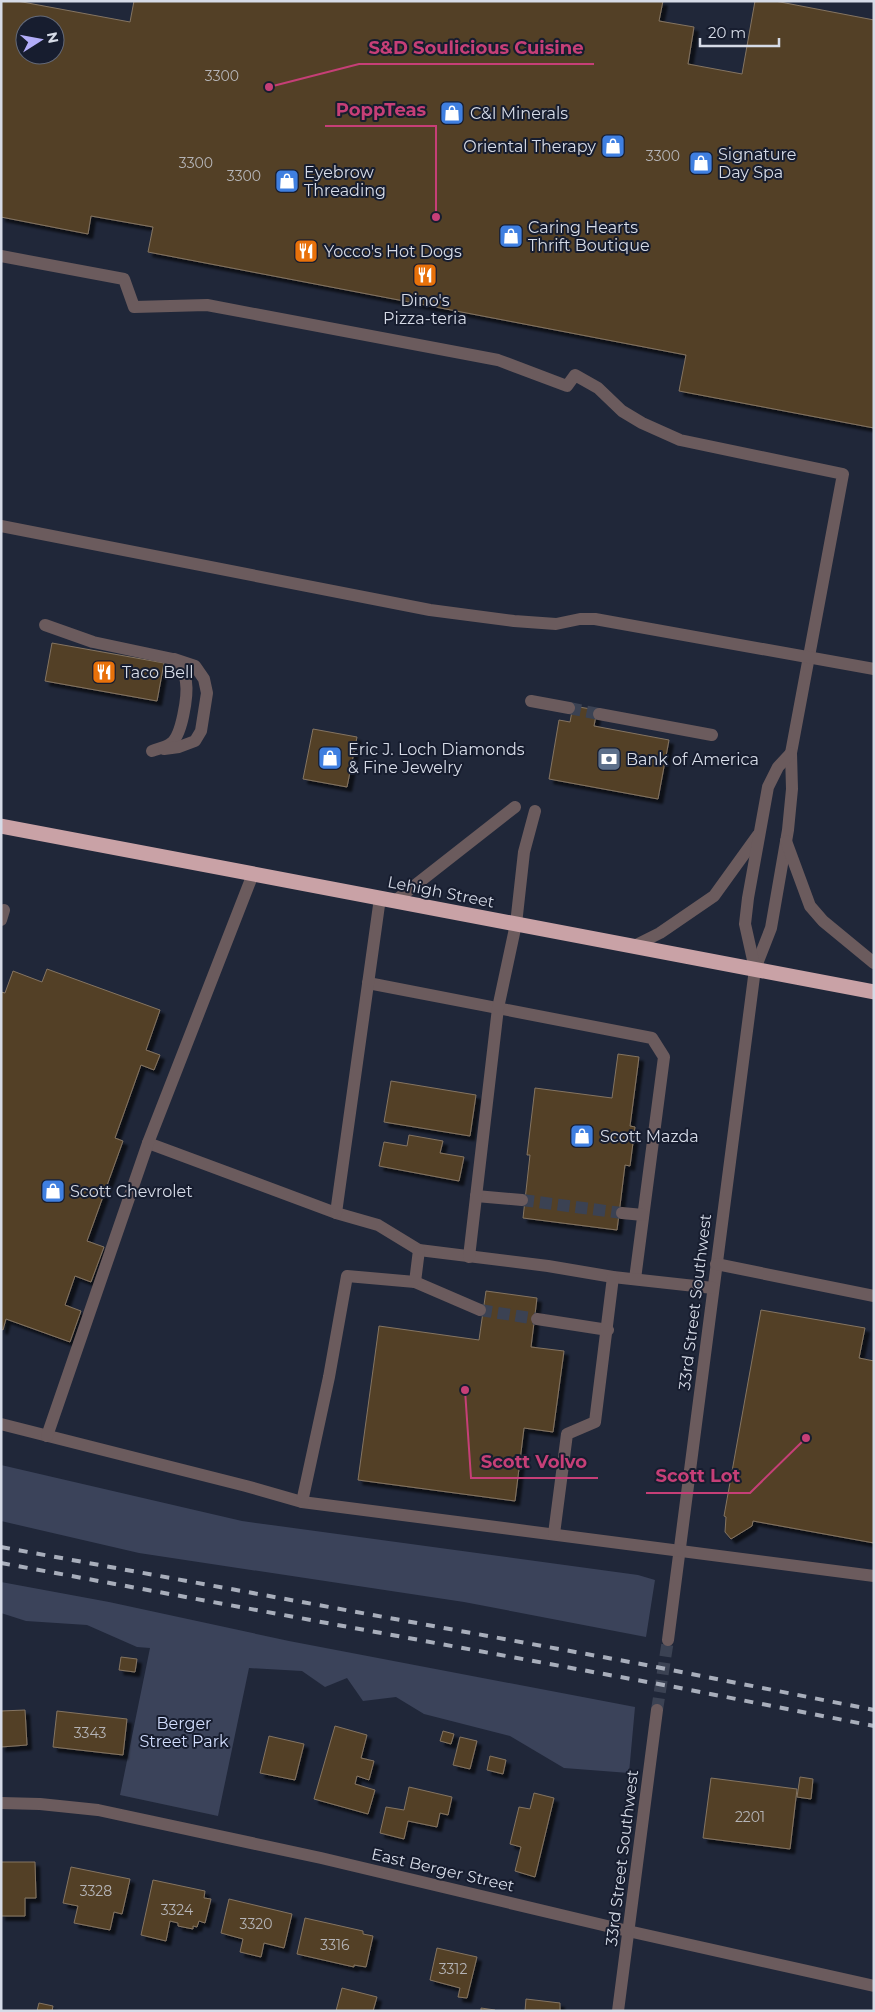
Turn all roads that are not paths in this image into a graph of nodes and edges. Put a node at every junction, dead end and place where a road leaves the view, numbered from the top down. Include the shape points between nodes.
1 (1, 256) edge
2 (1, 526) edge
3 (45, 625) dead end
4 (173, 658) junction
5 (809, 658) junction
6 (874, 669) edge
7 (531, 701) dead end
8 (569, 708) tunnel mouth
9 (599, 714) tunnel mouth
10 (712, 735) dead end
11 (791, 753) junction
12 (515, 807) dead end
13 (535, 811) dead end
14 (1, 826) edge
15 (760, 833) junction
16 (786, 840) junction
17 (252, 874) junction
18 (380, 898) junction
19 (395, 901) junction
20 (516, 924) junction
21 (634, 946) junction
22 (874, 963) edge
23 (756, 969) junction
24 (368, 983) junction
25 (874, 992) edge
26 (498, 1008) junction
27 (148, 1143) junction
28 (476, 1196) junction
29 (522, 1200) tunnel mouth
30 (336, 1213) junction
31 (622, 1213) tunnel mouth
32 (643, 1215) junction
33 (419, 1250) junction
34 (469, 1256) junction
35 (716, 1264) junction
36 (613, 1277) junction
37 (634, 1279) junction
38 (415, 1282) junction
39 (714, 1288) junction
40 (874, 1296) edge
41 (480, 1310) tunnel mouth
42 (537, 1319) tunnel mouth
43 (608, 1330) junction
44 (1, 1424) edge
45 (46, 1436) junction
46 (302, 1502) junction
47 (554, 1534) junction
48 (679, 1552) junction
49 (874, 1576) edge
50 (668, 1640) tunnel mouth
51 (657, 1710) tunnel mouth
52 (1, 1803) edge
53 (628, 1931) junction
54 (874, 1986) edge
55 (618, 2011) edge

1 - 5 street via 124,279 134,307 207,305 498,360 567,386 576,375 642,423 680,440 843,474
2 - 5 street via 430,610 556,624 595,619
3 - 4 street via 93,642
4 - 4 street via 180,664 186,681 178,735 171,744 152,751 195,741 202,731 207,693 204,679 195,666
5 - 6 street
5 - 11 street
7 - 8 street
9 - 10 street
11 - 15 street via 778,767 768,787
11 - 16 street via 792,789
12 - 19 street
13 - 20 street via 524,852
14 - 17 highway, Lehigh Street
15 - 21 street via 714,896 660,933
15 - 23 street via 744,924
16 - 22 street via 810,906 823,922
16 - 23 street via 771,928
17 - 18 highway, Lehigh Street
17 - 27 street
18 - 19 highway, Lehigh Street
18 - 24 street
19 - 20 highway, Lehigh Street
20 - 21 highway, Lehigh Street
20 - 26 street
21 - 23 highway, Lehigh Street
23 - 25 highway, Lehigh Street
23 - 35 street, 33rd Street Southwest
24 - 26 street
24 - 30 street
26 - 28 street
26 - 32 street via 652,1038 664,1057
27 - 30 street
27 - 45 street
28 - 29 street
28 - 34 street
30 - 33 street via 378,1225
31 - 32 street
32 - 37 street
33 - 34 street
33 - 38 street
34 - 36 street
35 - 39 street, 33rd Street Southwest
35 - 40 street
36 - 37 street
36 - 43 street
37 - 39 street
38 - 41 street
38 - 46 street via 347,1276
39 - 48 street, 33rd Street Southwest
42 - 43 street
43 - 47 street via 595,1422 567,1434
44 - 45 street
45 - 46 street
46 - 47 street
47 - 48 street
48 - 49 street
48 - 50 street, 33rd Street Southwest
51 - 53 street, 33rd Street Southwest
52 - 53 street, East Berger Street via 98,1810 320,1858
53 - 54 street, East Berger Street
53 - 55 street, 33rd Street Southwest

